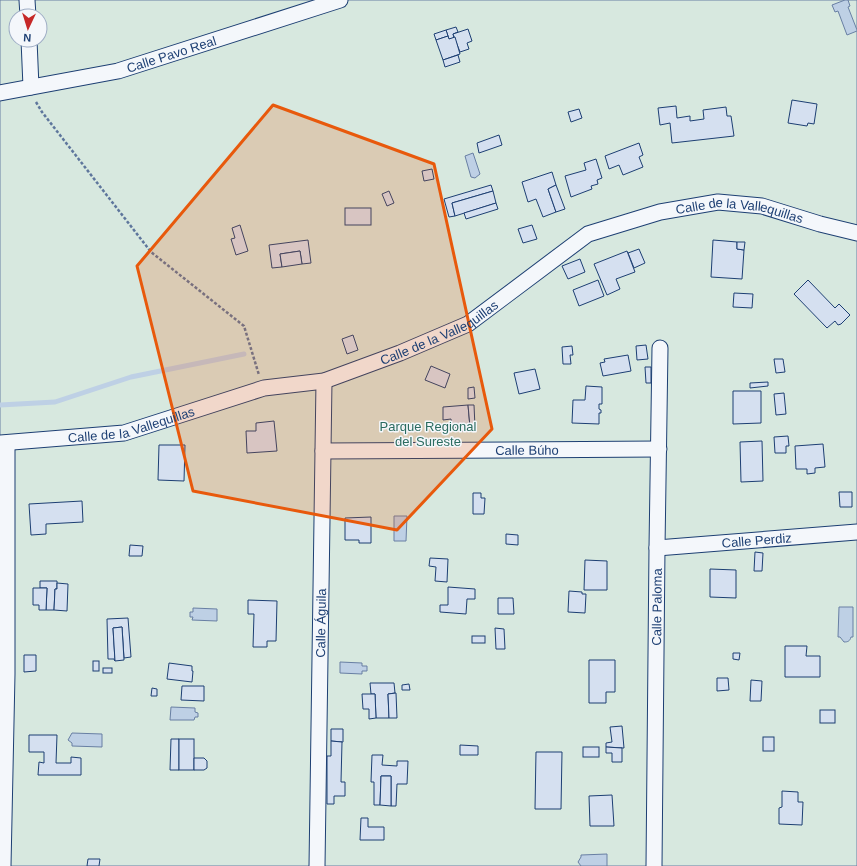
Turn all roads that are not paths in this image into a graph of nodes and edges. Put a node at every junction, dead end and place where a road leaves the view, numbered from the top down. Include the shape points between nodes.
1 (340, 0) edge
2 (29, 48) edge
3 (31, 87) junction
4 (0, 93) edge
5 (857, 233) edge
6 (660, 348) dead end
7 (324, 381) junction
8 (3, 443) edge
9 (659, 449) junction
10 (323, 451) junction
11 (857, 532) edge
12 (657, 548) junction
13 (4, 866) edge
14 (317, 866) edge
15 (654, 866) edge

1 - 3 street, Calle Pavo Real via 118,71
2 - 3 street
3 - 4 street, Calle Pavo Real
5 - 7 street, Calle de la Vallequillas via 762,206 718,202 660,212 588,234 468,324
6 - 9 street, Calle Paloma
7 - 8 street, Calle de la Vallequillas via 264,388 124,433
7 - 10 street, Calle Águila
8 - 13 street via 7,674
9 - 10 street, Calle Búho
9 - 12 street, Calle Paloma
10 - 14 street, Calle Águila
11 - 12 street, Calle Perdiz
12 - 15 street, Calle Paloma

